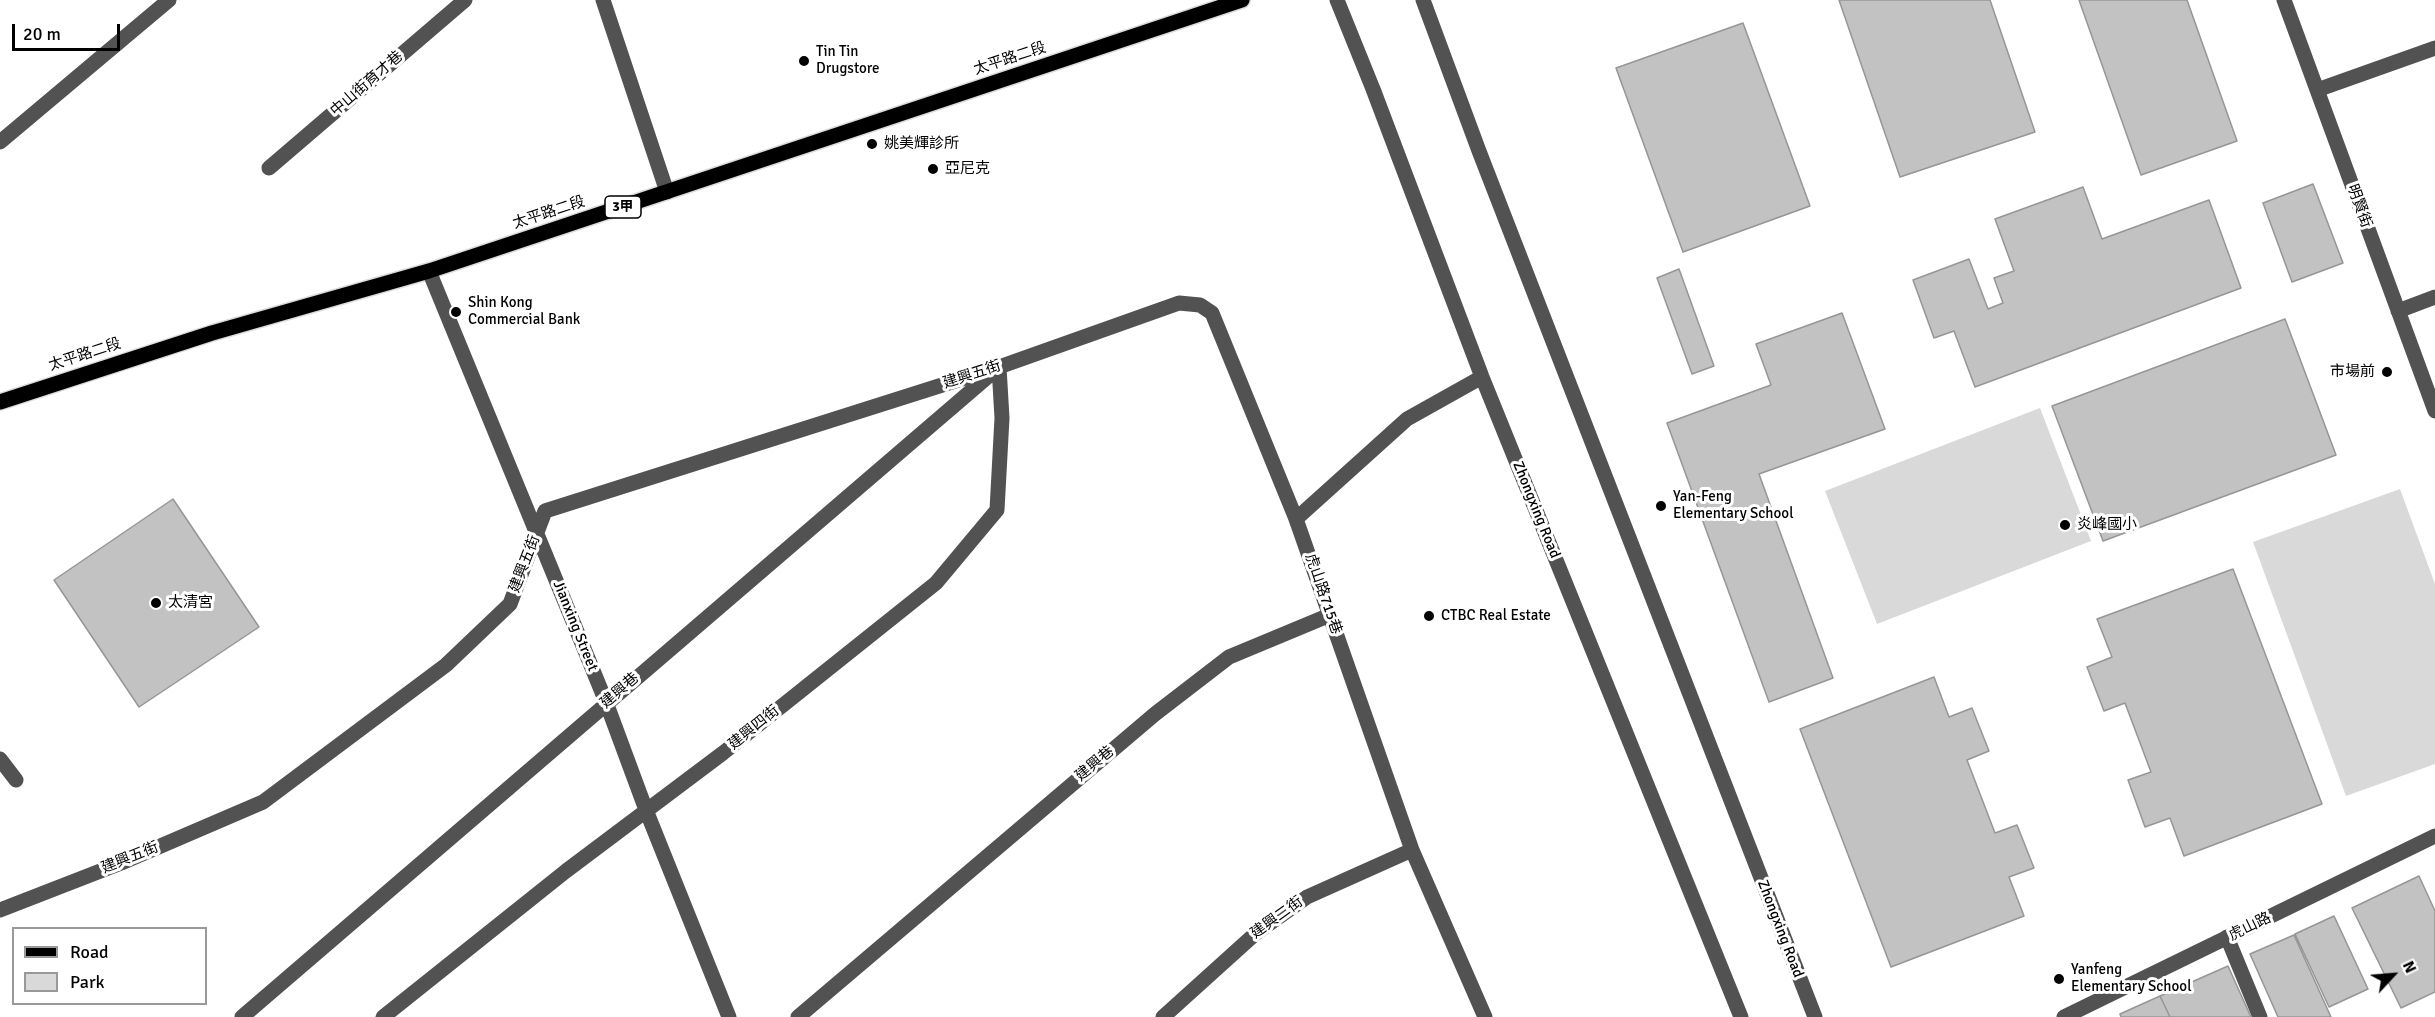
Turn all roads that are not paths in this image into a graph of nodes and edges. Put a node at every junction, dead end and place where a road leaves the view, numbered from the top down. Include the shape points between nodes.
1 (169, 0) edge
2 (465, 0) edge
3 (603, 0) edge
4 (1242, 0) edge
5 (1337, 0) edge
6 (1424, 0) edge
7 (2284, 0) edge
8 (2435, 48) edge
9 (2316, 90) junction
10 (0, 142) edge
11 (269, 168) dead end
12 (667, 192) junction
13 (429, 272) junction
14 (2435, 297) edge
15 (2398, 311) junction
16 (1070, 340) joint
17 (999, 367) junction
18 (1482, 377) junction
19 (0, 402) edge
20 (2435, 411) edge
21 (1296, 519) junction
22 (537, 532) junction
23 (1330, 615) junction
24 (606, 702) junction
25 (0, 759) edge
26 (16, 780) dead end
27 (645, 810) junction
28 (2435, 836) edge
29 (1412, 850) junction
30 (0, 910) edge
31 (2227, 937) junction
32 (243, 1017) edge
33 (383, 1017) edge
34 (729, 1017) edge
35 (798, 1017) edge
36 (1163, 1017) edge
37 (1485, 1017) edge
38 (1741, 1017) edge
39 (1815, 1017) edge
40 (2064, 1017) edge
41 (2260, 1017) edge

1 - 10 street
2 - 11 street, 中山街育才巷
3 - 12 street
4 - 12 main road, 太平路二段 / 3甲
5 - 18 street, Zhongxing Road
6 - 39 street, Zhongxing Road
7 - 9 street, 明賢街
8 - 9 street
9 - 15 street, 明賢街
12 - 13 main road, 太平路二段 / 3甲
13 - 19 main road, 太平路二段 / 3甲 via 212,333
13 - 22 street, Jianxing Street
14 - 15 street
15 - 20 street, 明賢街
16 - 17 street, 建興五街
16 - 21 street, 虎山路715巷 via 1179,303 1200,305 1212,313
17 - 22 street, 建興五街 via 545,511
17 - 24 street, 建興巷
17 - 27 street, 建興四街 via 1002,418 998,510 936,583 723,753
18 - 21 street via 1407,418
18 - 38 street, Zhongxing Road
21 - 23 street, 虎山路715巷
22 - 24 street, Jianxing Street
22 - 30 street, 建興五街 via 510,604 446,665 263,802
23 - 29 street, 虎山路715巷
23 - 35 street, 建興巷 via 1229,657 1210,671
24 - 27 street, Jianxing Street
24 - 32 street, 建興巷
25 - 26 street
27 - 33 street, 建興四街
27 - 34 street, Jianxing Street
28 - 31 street, 虎山路
29 - 36 street, 建興二街 via 1307,897 1255,934
29 - 37 street, 虎山路715巷
31 - 40 street, 虎山路
31 - 41 street

